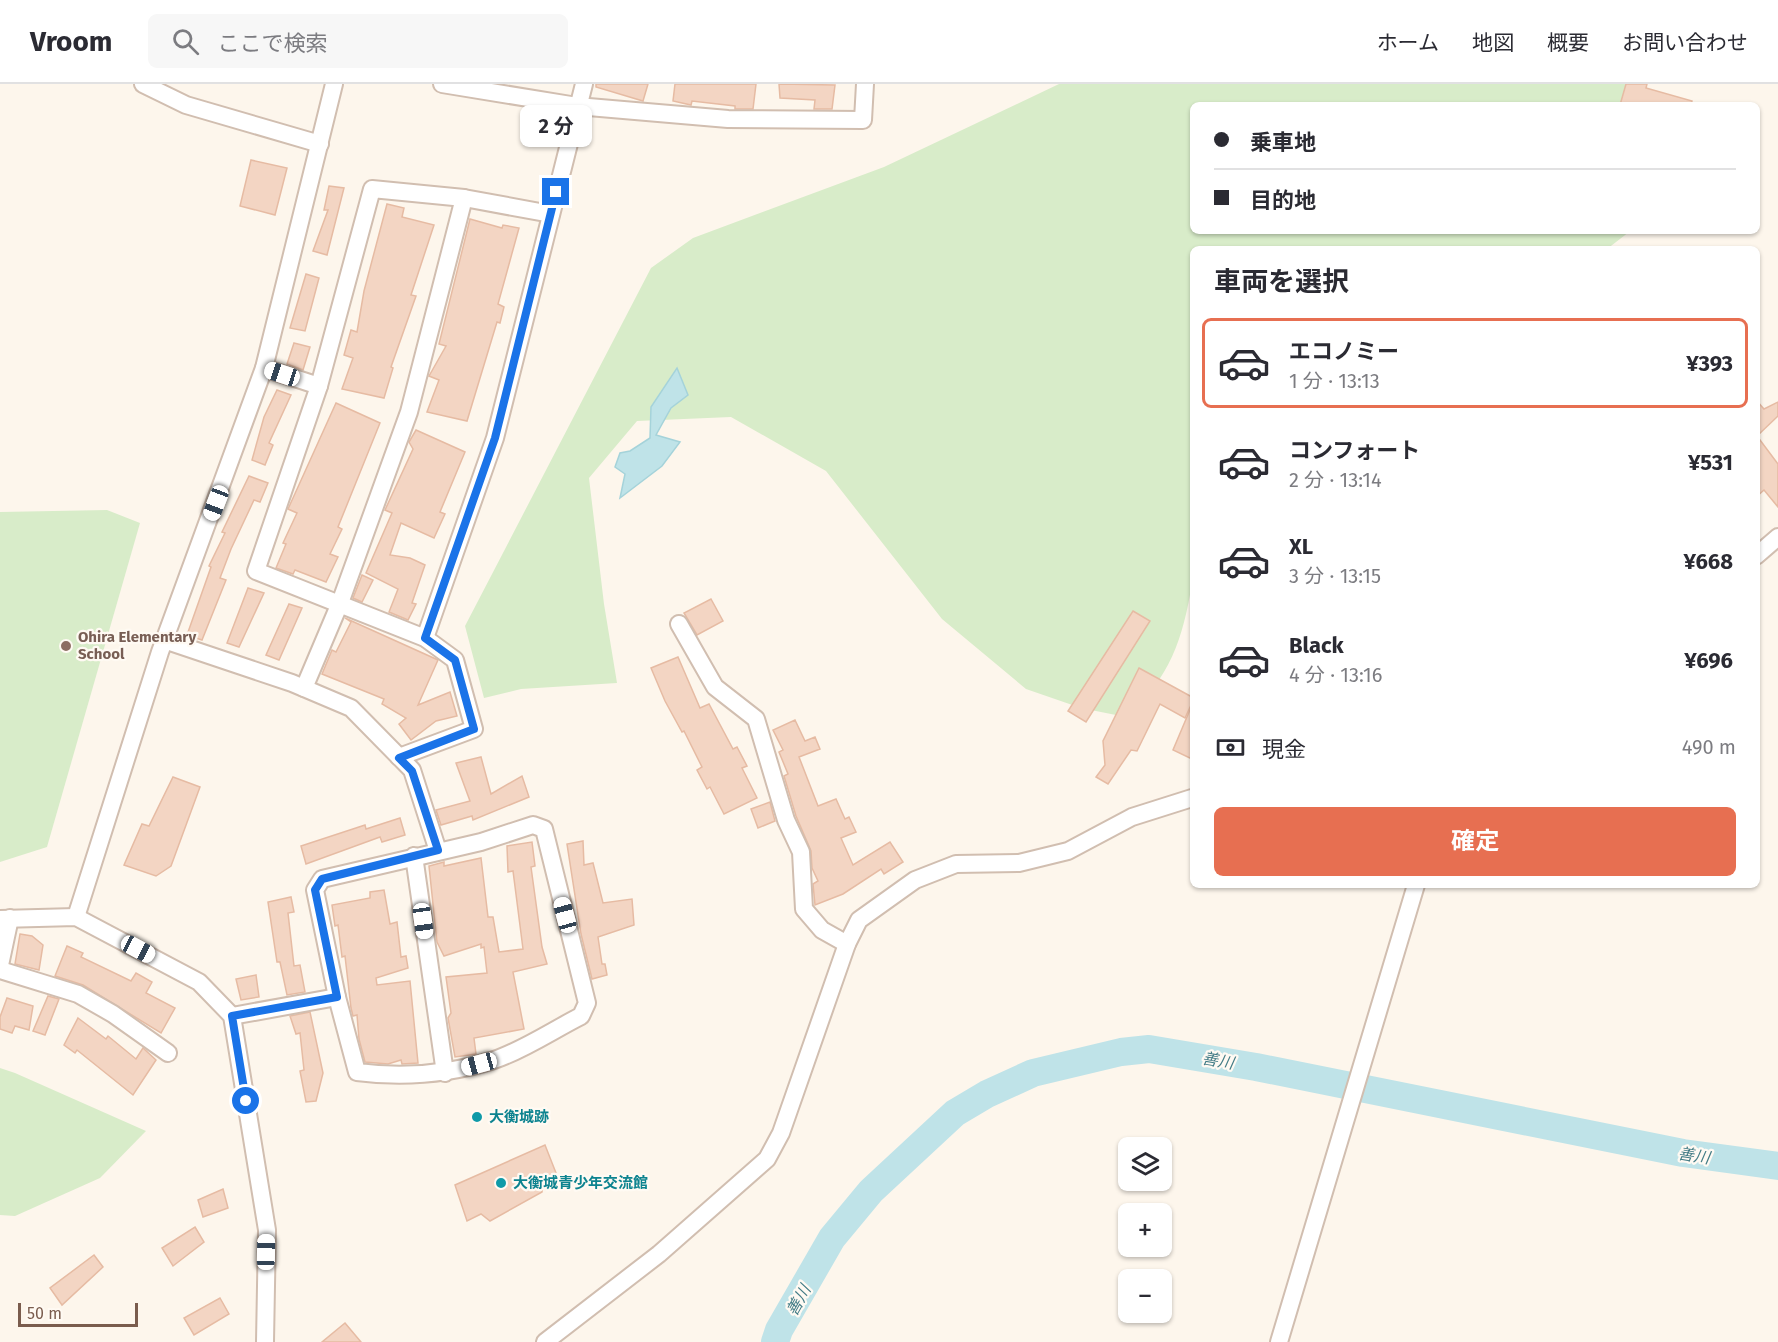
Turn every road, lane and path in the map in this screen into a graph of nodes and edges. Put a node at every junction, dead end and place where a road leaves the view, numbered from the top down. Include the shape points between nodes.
1 (143, 84) edge
2 (334, 84) edge
3 (442, 84) edge
4 (584, 84) edge
5 (865, 84) edge
6 (577, 106) junction
7 (320, 144) junction
8 (464, 198) junction
9 (551, 214) junction
10 (264, 368) junction
11 (319, 386) junction
12 (1778, 537) edge
13 (1760, 553) edge
14 (340, 603) junction
15 (679, 624) dead end
16 (425, 638) junction
17 (164, 640) junction
18 (304, 688) junction
19 (399, 758) junction
20 (1190, 799) edge
21 (438, 850) junction
22 (414, 856) junction
23 (1415, 888) edge
24 (76, 916) junction
25 (5, 919) edge
26 (847, 944) junction
27 (0, 965) edge
28 (0, 970) edge
29 (337, 997) junction
30 (232, 1016) junction
31 (168, 1053) dead end
32 (445, 1073) junction
33 (265, 1342) edge
34 (545, 1342) edge
35 (1279, 1342) edge

1 - 7 street via 186,105
2 - 7 street
3 - 6 street
4 - 6 street
5 - 6 street via 863,120 728,119
6 - 9 street
7 - 10 street
8 - 9 street
8 - 11 street via 372,189
8 - 14 street via 409,412
9 - 16 street via 495,438
10 - 11 street
10 - 17 street
11 - 14 street via 256,571
12 - 13 street
14 - 16 street
14 - 18 street
15 - 26 street via 715,687 756,719 786,820 801,852 804,909 822,930
16 - 19 street via 455,660 474,729
17 - 18 street
17 - 24 street
18 - 19 street via 351,708
19 - 21 street via 412,771
20 - 26 street via 1132,817 1068,851 1019,863 956,864 915,880 859,920
21 - 22 street
21 - 32 street via 481,842 532,825 544,829 587,1003 581,1016 496,1059
22 - 29 street via 322,879 315,890
22 - 32 street
23 - 35 street
24 - 25 street
24 - 30 street via 199,982
25 - 27 street
26 - 34 street via 782,1133 767,1159 659,1254
28 - 31 street via 78,994
29 - 30 street
29 - 32 street via 357,1072
30 - 33 street via 267,1230

